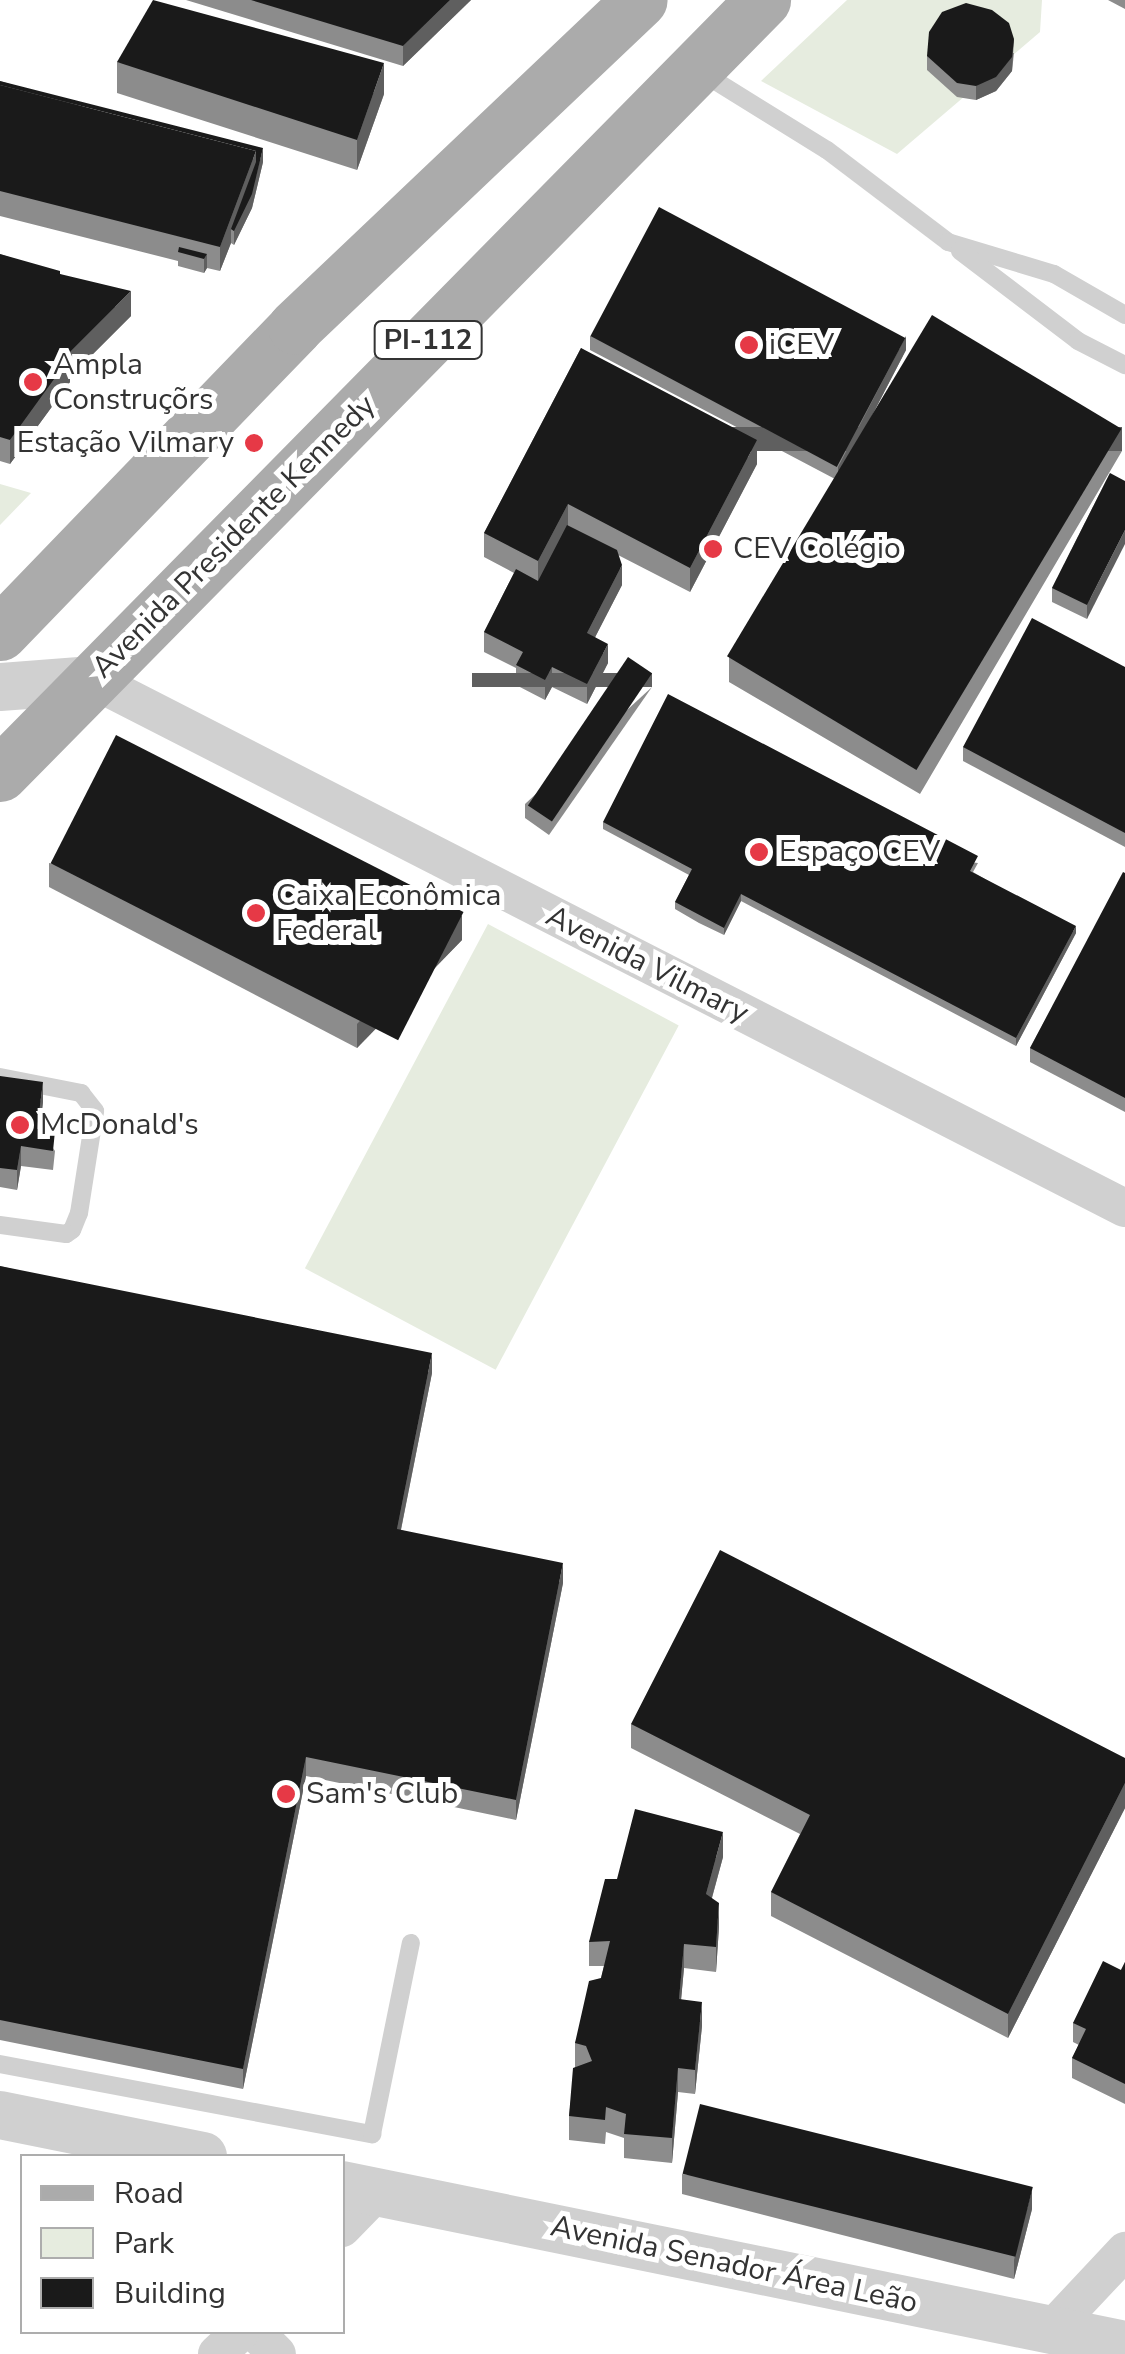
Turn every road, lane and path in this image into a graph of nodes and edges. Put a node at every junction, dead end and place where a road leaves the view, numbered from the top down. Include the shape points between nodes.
1 (638, 0) edge
2 (763, 0) edge
3 (696, 69) junction
4 (948, 242) junction
5 (1125, 315) edge
6 (1125, 365) edge
7 (0, 633) edge
8 (93, 680) junction
9 (0, 687) edge
10 (0, 774) edge
11 (0, 1077) edge
12 (1125, 1208) edge
13 (0, 1225) edge
14 (411, 1944) dead end
15 (0, 2064) edge
16 (0, 2115) edge
17 (193, 2154) edge
18 (360, 2188) edge
19 (345, 2221) edge
20 (1125, 2252) edge
21 (1050, 2331) junction
22 (239, 2334) edge
23 (256, 2334) edge
24 (1125, 2345) edge
25 (217, 2354) edge
26 (277, 2354) edge

1 - 7 main road via 295,328
2 - 3 main road, Avenida Presidente Kennedy / PI-112
3 - 4 lane via 826,150
3 - 8 main road, Avenida Presidente Kennedy / PI-112
4 - 5 lane via 1054,274
4 - 6 lane via 1078,341
8 - 9 street
8 - 10 main road, Avenida Presidente Kennedy / PI-112
8 - 12 street, Avenida Vilmary
11 - 13 lane via 81,1093 95,1111 72,1230
14 - 15 lane via 372,2134
16 - 17 street
18 - 19 street
18 - 21 street, Avenida Senador Área Leão
20 - 21 street
21 - 24 street, Avenida Senador Área Leão
22 - 25 street
23 - 26 street

